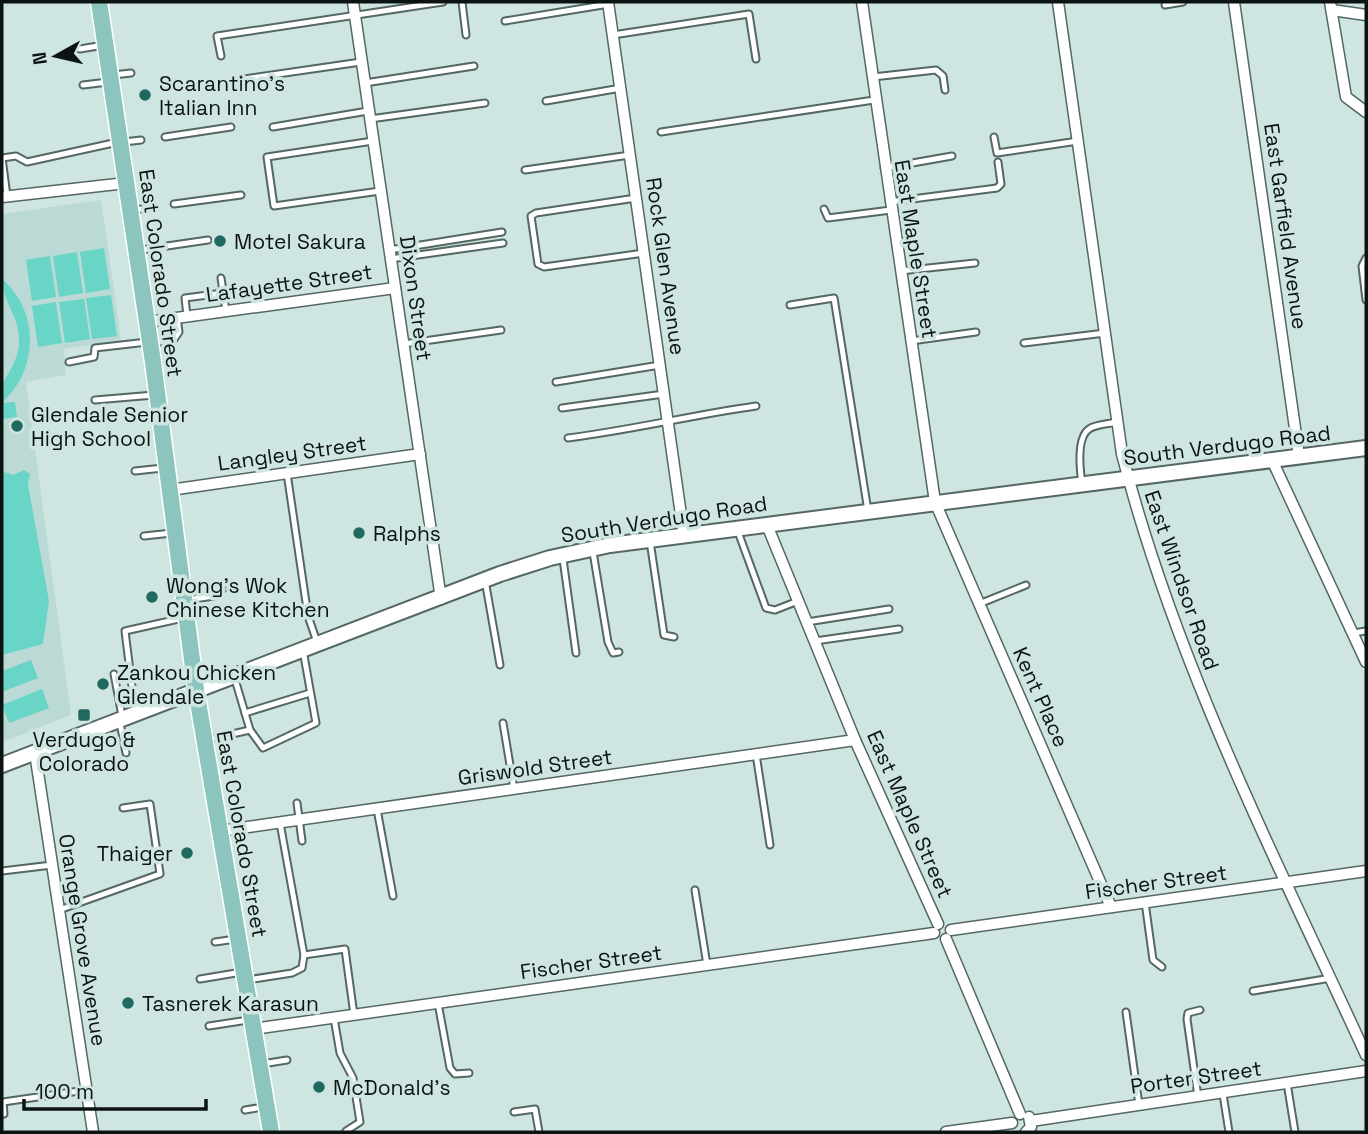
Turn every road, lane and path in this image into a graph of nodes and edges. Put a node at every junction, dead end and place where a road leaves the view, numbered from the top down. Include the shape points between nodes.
1 (99, 2) edge
2 (353, 2) edge
3 (443, 2) edge
4 (462, 2) edge
5 (862, 2) edge
6 (1058, 2) edge
7 (1183, 2) edge
8 (1234, 2) edge
9 (609, 3) edge
10 (1164, 5) dead end
11 (1331, 6) edge
12 (1366, 15) edge
13 (355, 16) junction
14 (505, 21) dead end
15 (613, 34) junction
16 (467, 35) dead end
17 (106, 45) junction
18 (80, 49) dead end
19 (221, 56) dead end
20 (756, 59) dead end
21 (361, 62) junction
22 (474, 66) dead end
23 (131, 73) dead end
24 (870, 77) junction
25 (111, 78) junction
26 (230, 81) dead end
27 (365, 83) junction
28 (83, 85) dead end
29 (621, 88) junction
30 (945, 90) dead end
31 (874, 100) junction
32 (546, 101) dead end
33 (485, 103) dead end
34 (1366, 112) edge
35 (369, 115) junction
36 (231, 127) dead end
37 (273, 127) dead end
38 (661, 132) dead end
39 (164, 137) dead end
40 (994, 137) dead end
41 (142, 140) dead end
42 (373, 141) junction
43 (1078, 141) junction
44 (120, 142) junction
45 (630, 155) junction
46 (952, 156) dead end
47 (998, 162) dead end
48 (884, 168) junction
49 (525, 170) dead end
50 (126, 183) junction
51 (380, 191) junction
52 (242, 195) dead end
53 (5, 197) edge
54 (636, 198) junction
55 (174, 204) dead end
56 (890, 206) junction
57 (151, 208) dead end
58 (824, 209) dead end
59 (130, 211) junction
60 (502, 232) dead end
61 (208, 240) dead end
62 (503, 243) dead end
63 (167, 246) dead end
64 (156, 247) dead end
65 (137, 250) junction
66 (644, 253) junction
67 (390, 255) junction
68 (1366, 258) edge
69 (975, 263) dead end
70 (900, 271) junction
71 (221, 278) dead end
72 (395, 288) junction
73 (223, 293) junction
74 (1366, 300) edge
75 (790, 305) dead end
76 (226, 311) junction
77 (182, 317) junction
78 (147, 321) junction
79 (501, 330) dead end
80 (976, 332) dead end
81 (1105, 332) junction
82 (911, 341) junction
83 (1024, 343) dead end
84 (403, 344) junction
85 (151, 346) junction
86 (69, 362) dead end
87 (660, 365) junction
88 (556, 382) dead end
89 (157, 394) junction
90 (664, 394) junction
91 (95, 400) dead end
92 (756, 406) dead end
93 (562, 408) dead end
94 (160, 412) junction
95 (132, 416) dead end
96 (668, 419) junction
97 (1118, 422) junction
98 (568, 438) dead end
99 (1366, 448) edge
100 (420, 454) junction
101 (1299, 456) junction
102 (1272, 460) junction
103 (167, 467) junction
104 (135, 471) dead end
105 (286, 473) junction
106 (1128, 479) junction
107 (1082, 484) junction
108 (170, 490) junction
109 (935, 502) junction
110 (867, 511) junction
111 (767, 525) junction
112 (737, 529) junction
113 (176, 533) junction
114 (144, 536) dead end
115 (684, 537) junction
116 (650, 540) junction
117 (592, 549) junction
118 (562, 555) junction
119 (485, 580) junction
120 (1026, 585) dead end
121 (441, 599) junction
122 (798, 601) junction
123 (184, 603) junction
124 (979, 604) junction
125 (889, 609) dead end
126 (807, 622) junction
127 (899, 629) dead end
128 (1366, 631) edge
129 (1353, 633) junction
130 (674, 637) dead end
131 (815, 641) junction
132 (318, 645) junction
133 (303, 650) junction
134 (619, 652) dead end
135 (576, 653) dead end
136 (1366, 662) edge
137 (500, 665) dead end
138 (114, 674) dead end
139 (234, 676) junction
140 (196, 690) junction
141 (310, 692) junction
142 (245, 713) junction
143 (126, 717) junction
144 (503, 723) dead end
145 (250, 730) junction
146 (204, 740) junction
147 (855, 740) junction
148 (35, 753) junction
149 (125, 753) dead end
150 (755, 754) junction
151 (2, 765) edge
152 (514, 789) junction
153 (297, 803) dead end
154 (123, 808) dead end
155 (377, 809) junction
156 (299, 820) junction
157 (281, 823) junction
158 (220, 831) junction
159 (302, 841) dead end
160 (770, 845) dead end
161 (52, 865) junction
162 (2, 871) edge
163 (1366, 871) edge
164 (1286, 883) junction
165 (695, 890) dead end
166 (393, 896) dead end
167 (1145, 902) junction
168 (1111, 907) junction
169 (59, 910) junction
170 (936, 928) junction
171 (948, 935) junction
172 (238, 939) junction
173 (215, 942) dead end
174 (304, 955) junction
175 (707, 965) junction
176 (1162, 967) dead end
177 (244, 976) junction
178 (1331, 978) junction
179 (200, 979) dead end
180 (1253, 991) dead end
181 (438, 1003) junction
182 (1200, 1010) dead end
183 (1126, 1012) dead end
184 (354, 1015) junction
185 (334, 1018) junction
186 (252, 1025) junction
187 (209, 1026) dead end
188 (1366, 1055) edge
189 (287, 1060) dead end
190 (259, 1065) junction
191 (1366, 1071) edge
192 (469, 1073) dead end
193 (1287, 1083) junction
194 (86, 1090) junction
195 (1223, 1094) junction
196 (1198, 1097) junction
197 (1139, 1105) junction
198 (267, 1107) junction
199 (245, 1110) dead end
200 (514, 1112) dead end
201 (4, 1114) dead end
202 (1020, 1114) junction
203 (1031, 1121) junction
204 (1015, 1128) edge
205 (346, 1131) edge
206 (93, 1132) edge
207 (271, 1132) edge
208 (539, 1132) edge
209 (946, 1132) edge
210 (1027, 1132) edge
211 (1228, 1132) edge
212 (1294, 1132) edge

1 - 17 main road, East Colorado Street
2 - 13 street, Dixon Street
3 - 13 lane
4 - 16 lane
5 - 24 street, East Maple Street
6 - 43 street, East Windsor Road
7 - 10 lane
8 - 101 street, East Garfield Avenue
9 - 14 lane
9 - 15 street, Rock Glen Avenue
11 - 12 street
11 - 34 street via 1346,97
13 - 19 lane via 217,36
13 - 21 street, Dixon Street
15 - 20 lane via 749,14
15 - 29 street, Rock Glen Avenue
17 - 18 lane
17 - 25 main road, East Colorado Street
21 - 26 lane
21 - 27 street, Dixon Street
22 - 27 lane
23 - 25 lane
24 - 30 lane via 936,69 943,76
24 - 31 street, East Maple Street
25 - 28 lane
25 - 44 main road, East Colorado Street
27 - 35 street, Dixon Street
29 - 32 lane
29 - 45 street, Rock Glen Avenue
31 - 38 lane
31 - 48 street, East Maple Street
33 - 35 lane
35 - 37 lane
35 - 42 street, Dixon Street
36 - 39 lane
40 - 43 lane via 997,153
41 - 44 lane
42 - 51 street, Dixon Street
42 - 51 lane via 267,158 274,206
43 - 81 street, East Windsor Road
44 - 50 main road, East Colorado Street
44 - 53 lane via 27,162 16,156 2,158
45 - 49 lane
45 - 54 street, Rock Glen Avenue
46 - 48 lane
47 - 56 lane via 1001,184 997,188
48 - 56 street, East Maple Street
50 - 53 street
50 - 59 main road, East Colorado Street
51 - 67 street, Dixon Street
52 - 55 lane
54 - 66 street, Rock Glen Avenue
54 - 66 lane via 531,216 538,264 544,267
56 - 58 lane via 828,218
56 - 70 street, East Maple Street
57 - 59 lane
59 - 65 main road, East Colorado Street
60 - 67 lane
61 - 63 lane
62 - 67 lane
64 - 65 lane
65 - 78 main road, East Colorado Street
66 - 87 street, Rock Glen Avenue
67 - 72 street, Dixon Street
68 - 74 lane via 1362,266
69 - 70 lane
70 - 82 street, East Maple Street
71 - 73 lane
72 - 76 street, Lafayette Street
72 - 84 street, Dixon Street
73 - 76 lane
73 - 77 lane via 185,298
75 - 110 lane via 834,298
76 - 77 street, Lafayette Street
77 - 78 street, Lafayette Street
77 - 85 lane via 169,348
78 - 85 main road, East Colorado Street
79 - 84 lane
80 - 82 lane
81 - 83 lane
81 - 97 street, East Windsor Road
82 - 109 street, East Maple Street
84 - 100 street, Dixon Street
85 - 86 lane via 95,348 94,357
85 - 89 main road, East Colorado Street
87 - 88 lane
87 - 90 street, Rock Glen Avenue
89 - 91 lane
89 - 94 main road, East Colorado Street
90 - 93 lane
90 - 96 street, Rock Glen Avenue
92 - 96 lane
94 - 95 lane
94 - 103 main road, East Colorado Street
96 - 98 lane
96 - 115 street, Rock Glen Avenue
97 - 106 street, East Windsor Road
97 - 107 lane via 1094,426 1084,434 1078,458
99 - 101 main road, South Verdugo Road
100 - 105 street, Langley Street
100 - 121 street, Dixon Street
101 - 102 main road, South Verdugo Road
102 - 106 main road, South Verdugo Road
102 - 129 street
103 - 104 lane
103 - 108 main road, East Colorado Street
105 - 108 street, Langley Street
105 - 132 lane via 309,616
106 - 107 main road, South Verdugo Road
106 - 164 street, East Windsor Road via 1202,697
107 - 109 main road, South Verdugo Road
108 - 113 main road, East Colorado Street
109 - 110 main road, South Verdugo Road
109 - 124 street, Kent Place
110 - 111 main road, South Verdugo Road
111 - 112 main road, South Verdugo Road
111 - 122 street, East Maple Street
112 - 115 main road, South Verdugo Road
112 - 122 lane via 766,608 770,611
113 - 114 lane
113 - 123 main road, East Colorado Street
115 - 116 main road, South Verdugo Road
116 - 117 main road, South Verdugo Road
116 - 130 lane via 664,635
117 - 118 main road, South Verdugo Road
117 - 134 lane via 608,642 613,653
118 - 119 main road, South Verdugo Road
118 - 135 lane
119 - 121 main road, South Verdugo Road
119 - 137 lane
120 - 124 lane
121 - 132 main road, South Verdugo Road
122 - 126 street, East Maple Street
123 - 123 lane via 214,596 223,589 215,585
123 - 140 main road, East Colorado Street
123 - 143 lane via 124,631
124 - 168 street, Kent Place
125 - 126 lane
126 - 131 street, East Maple Street
127 - 131 lane
128 - 129 lane
129 - 136 street
131 - 147 street, East Maple Street
132 - 133 main road, South Verdugo Road
133 - 139 main road, South Verdugo Road
133 - 141 lane
138 - 143 lane
139 - 140 main road, South Verdugo Road
139 - 142 lane
140 - 143 main road, South Verdugo Road
140 - 146 main road, East Colorado Street
141 - 142 lane
141 - 145 lane via 316,723 263,748
142 - 145 lane
143 - 148 main road, South Verdugo Road
143 - 149 lane
144 - 152 lane
145 - 146 lane
146 - 158 main road, East Colorado Street
147 - 150 street, Griswold Street
147 - 170 street, East Maple Street
148 - 151 main road, South Verdugo Road
148 - 161 street, Orange Grove Avenue
150 - 152 street, Griswold Street
150 - 160 lane
152 - 155 street, Griswold Street
153 - 156 lane
154 - 169 lane via 150,804 160,874
155 - 156 street, Griswold Street
155 - 166 lane
156 - 157 street, Griswold Street
156 - 159 lane
157 - 158 street, Griswold Street
157 - 174 lane
158 - 172 main road, East Colorado Street
161 - 162 lane
161 - 169 street, Orange Grove Avenue
163 - 164 street, Fischer Street
164 - 167 street, Fischer Street
164 - 178 street, East Windsor Road
165 - 175 lane
167 - 168 street, Fischer Street
167 - 176 lane via 1153,960
168 - 171 street, Fischer Street
169 - 194 street, Orange Grove Avenue
170 - 171 street via 938,939
170 - 171 street via 946,923
170 - 175 street, Fischer Street
171 - 202 street
172 - 173 lane
172 - 177 main road, East Colorado Street
174 - 177 lane via 302,968 292,973
174 - 184 lane via 344,948
175 - 181 street, Fischer Street
177 - 179 lane
177 - 186 main road, East Colorado Street
178 - 180 lane
178 - 188 street, East Windsor Road
181 - 184 street, Fischer Street
181 - 192 lane via 450,1068 455,1074
182 - 196 lane via 1188,1013 1187,1019
183 - 197 lane
184 - 185 street, Fischer Street
185 - 186 street, Fischer Street
185 - 205 lane via 340,1053 354,1078 360,1122
186 - 187 lane
186 - 190 main road, East Colorado Street
189 - 190 lane
190 - 198 main road, East Colorado Street
191 - 193 street, Porter Street
193 - 195 street, Porter Street
193 - 212 lane
194 - 201 lane via 3,1102
194 - 206 street, Orange Grove Avenue
195 - 196 street, Porter Street
195 - 211 lane
196 - 197 street, Porter Street
197 - 203 street, Porter Street
198 - 199 lane
198 - 207 main road, East Colorado Street
200 - 208 lane via 535,1109
202 - 203 street
202 - 204 street
203 - 210 street
204 - 209 street

